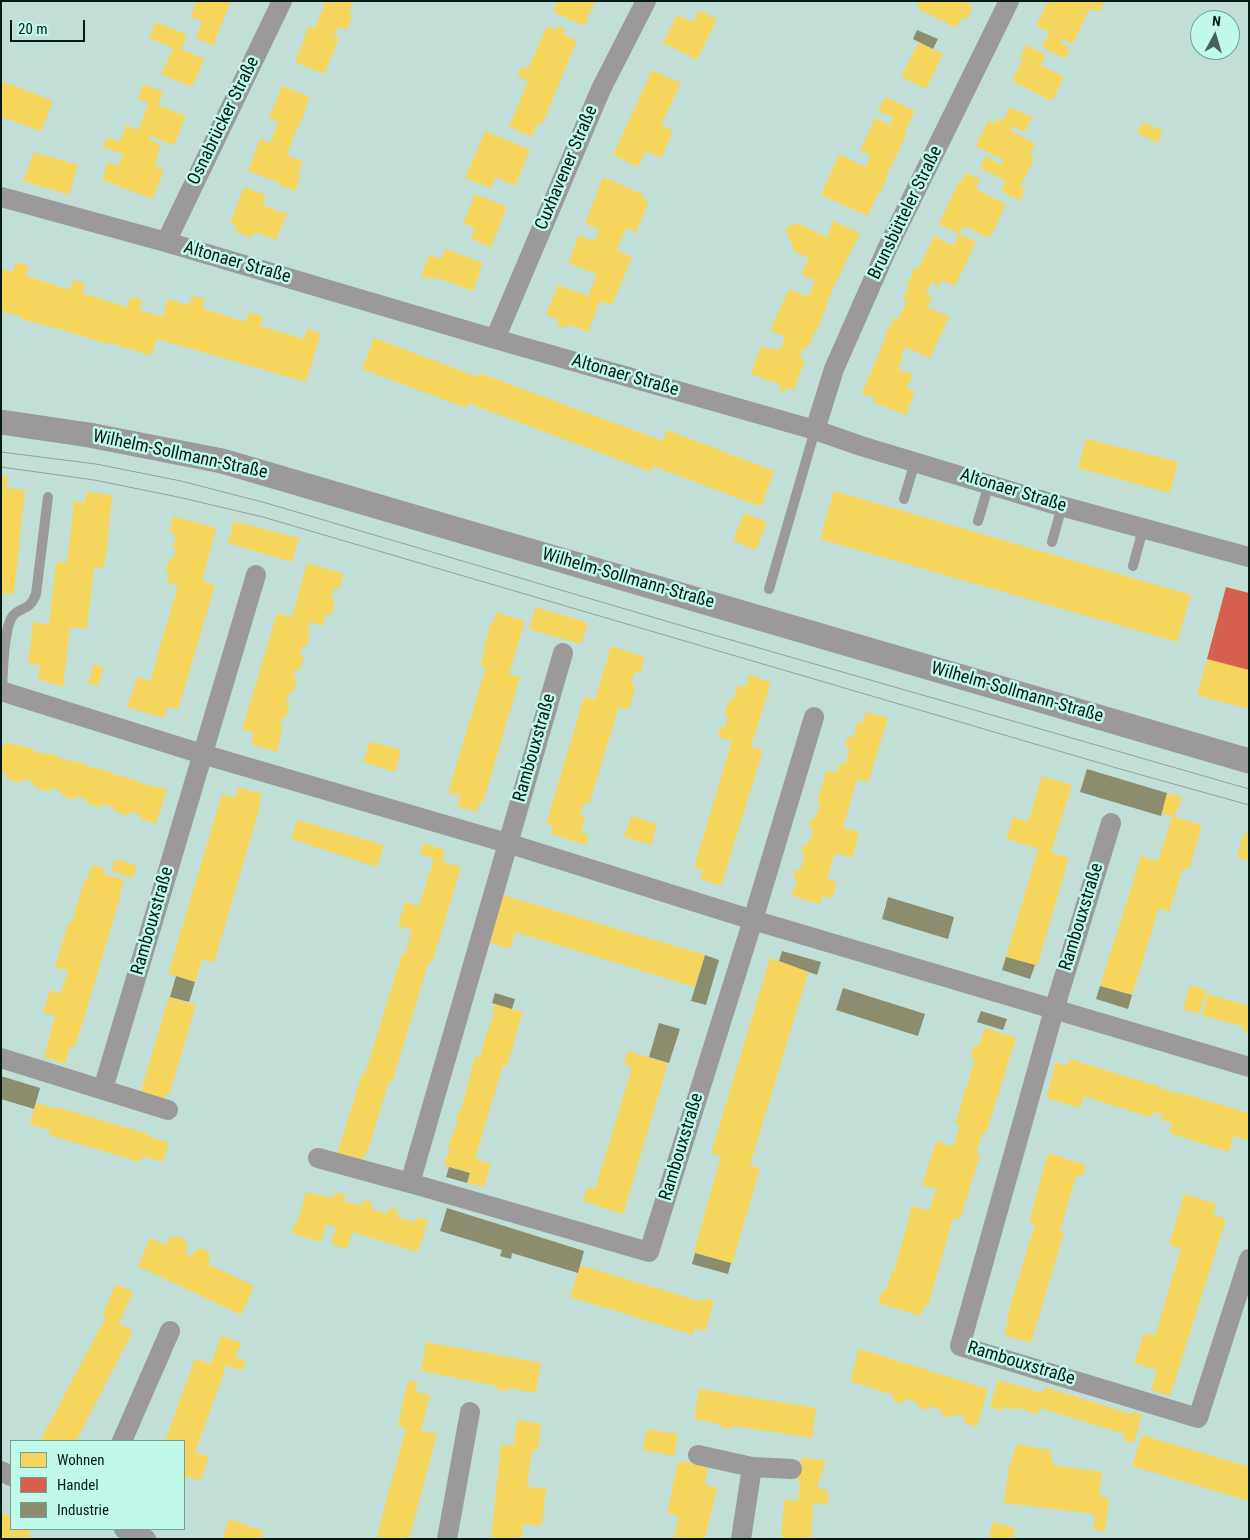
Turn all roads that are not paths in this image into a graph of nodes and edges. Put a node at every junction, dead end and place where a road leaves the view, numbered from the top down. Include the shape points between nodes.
1 (282, 1) edge
2 (646, 1) edge
3 (1009, 1) edge
4 (1, 197) edge
5 (166, 242) junction
6 (495, 339) junction
7 (1, 422) edge
8 (815, 430) junction
9 (915, 462) junction
10 (989, 484) junction
11 (48, 497) dead end
12 (904, 499) dead end
13 (1062, 506) junction
14 (978, 521) dead end
15 (1143, 529) junction
16 (1052, 542) dead end
17 (1249, 557) edge
18 (1133, 566) dead end
19 (256, 575) dead end
20 (769, 589) dead end
21 (563, 653) dead end
22 (2, 691) edge
23 (814, 717) dead end
24 (202, 754) junction
25 (1249, 761) edge
26 (1111, 823) dead end
27 (507, 843) junction
28 (753, 920) junction
29 (1054, 1010) junction
30 (1, 1058) edge
31 (1249, 1067) edge
32 (103, 1089) junction
33 (168, 1110) dead end
34 (318, 1158) dead end
35 (410, 1183) junction
36 (1249, 1259) edge
37 (170, 1331) dead end
38 (470, 1412) dead end
39 (122, 1440) edge
40 (698, 1455) dead end
41 (752, 1467) junction
42 (792, 1469) dead end
43 (126, 1530) edge
44 (146, 1539) edge
45 (447, 1539) edge
46 (740, 1539) edge

1 - 5 street, Osnabrücker Straße
2 - 6 street, Cuxhavener Straße via 601,89
3 - 8 street, Brunsbütteler Straße via 886,251 834,369
4 - 5 street, Altonaer Straße
5 - 6 street, Altonaer Straße
6 - 8 street, Altonaer Straße
7 - 25 street, Wilhelm-Sollmann-Straße via 222,461
8 - 9 street, Altonaer Straße
8 - 20 lane
9 - 10 street, Altonaer Straße
9 - 12 lane
10 - 13 street, Altonaer Straße
10 - 14 lane
11 - 22 lane via 36,594 32,604 13,615 8,625
13 - 15 street, Altonaer Straße
13 - 16 lane
15 - 17 street, Altonaer Straße
15 - 18 lane
19 - 24 street, Rambouxstraße
21 - 27 street, Rambouxstraße
22 - 24 street
23 - 28 street, Rambouxstraße
24 - 27 street
24 - 32 street, Rambouxstraße
26 - 29 street, Rambouxstraße
27 - 28 street
27 - 35 street, Rambouxstraße
28 - 29 street
28 - 35 street, Rambouxstraße via 649,1252
29 - 31 street
29 - 36 street, Rambouxstraße via 960,1346 1198,1418
30 - 32 street
32 - 33 street
34 - 35 street, Rambouxstraße
37 - 39 street
38 - 45 street
40 - 41 street
41 - 42 street
41 - 46 street
43 - 44 street

